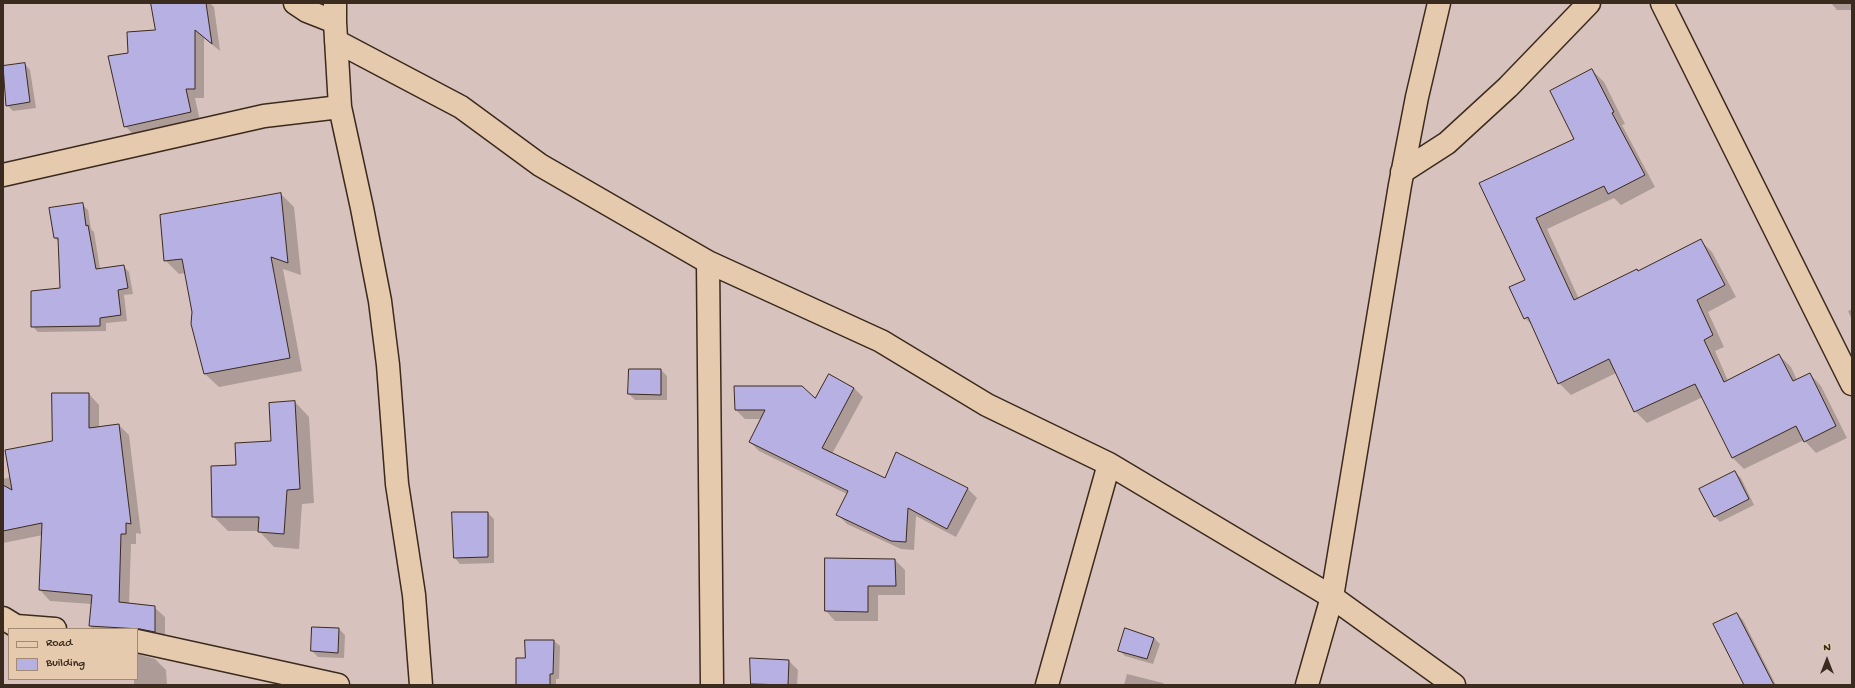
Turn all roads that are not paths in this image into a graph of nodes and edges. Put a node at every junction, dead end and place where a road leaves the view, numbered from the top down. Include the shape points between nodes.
1 (295, 3) edge
2 (1438, 3) edge
3 (1589, 3) edge
4 (1662, 3) edge
5 (336, 22) edge
6 (340, 107) junction
7 (1402, 172) junction
8 (3, 176) edge
9 (708, 262) junction
10 (1852, 384) edge
11 (1109, 464) junction
12 (1332, 597) junction
13 (3, 618) edge
14 (42, 628) edge
15 (138, 641) edge
16 (338, 685) edge
17 (421, 685) edge
18 (712, 685) edge
19 (1047, 685) edge
20 (1307, 685) edge
21 (1454, 685) edge

1 - 5 street via 306,11
2 - 7 street
3 - 7 street via 1508,88 1447,142
4 - 10 street
5 - 6 street
5 - 9 street via 462,107 540,165
6 - 8 street via 264,116
6 - 17 street via 380,301 388,365 397,484 414,595
7 - 12 street
9 - 11 street via 881,340 988,405
9 - 18 street
11 - 12 street
11 - 19 street
12 - 20 street
12 - 21 street
13 - 14 street via 16,626
15 - 16 street

